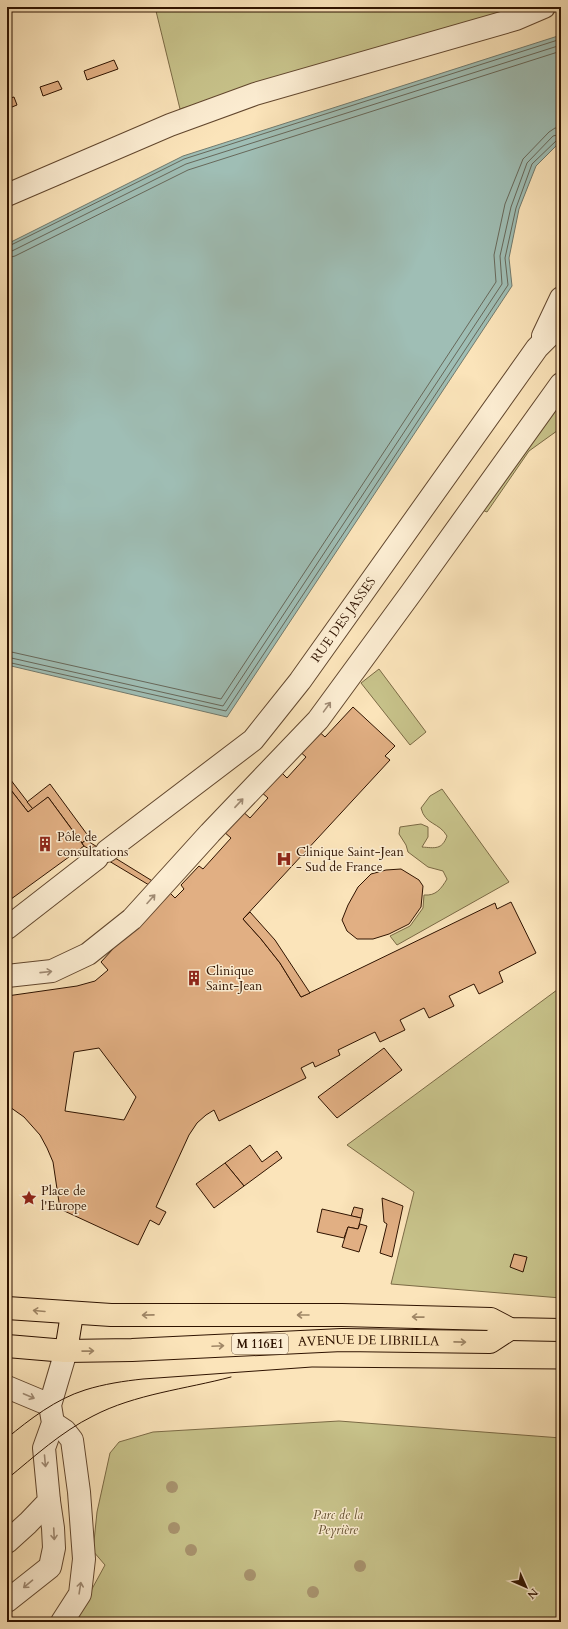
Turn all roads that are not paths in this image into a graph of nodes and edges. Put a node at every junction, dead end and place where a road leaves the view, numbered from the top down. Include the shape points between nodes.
1 (544, 7) edge
2 (7, 195) edge
3 (561, 298) edge
4 (561, 324) edge
5 (537, 348) junction
6 (561, 384) edge
7 (7, 928) edge
8 (7, 976) edge
9 (7, 1308) edge
10 (72, 1314) junction
11 (510, 1329) junction
12 (561, 1330) edge
13 (7, 1346) edge
14 (66, 1351) junction
15 (7, 1387) edge
16 (52, 1414) junction
17 (48, 1501) junction
18 (7, 1542) edge
19 (7, 1601) edge
20 (62, 1622) edge

1 - 2 street via 516,19 255,94 170,125
3 - 5 street, RUE DES JASSES
4 - 5 street, RUE DES JASSES
5 - 7 street, RUE DES JASSES via 300,681 253,740
8 -> 6 street via 52,971 88,954 132,919 318,720
10 -> 9 main road, AVENUE DE LIBRILLA / M 116E1
11 -> 10 main road, AVENUE DE LIBRILLA / M 116E1 via 491,1319 342,1315
10 - 14 main road
11 - 12 main road, AVENUE DE LIBRILLA / M 116E1
14 -> 11 main road, AVENUE DE LIBRILLA / M 116E1 via 342,1340 490,1342
13 - 14 main road, AVENUE DE LIBRILLA / M 116E1
14 - 16 street
15 -> 16 street
16 -> 17 street via 44,1448
20 -> 16 street via 80,1594 84,1559 72,1440
17 - 18 street
17 -> 19 street via 54,1528 54,1548 50,1567

